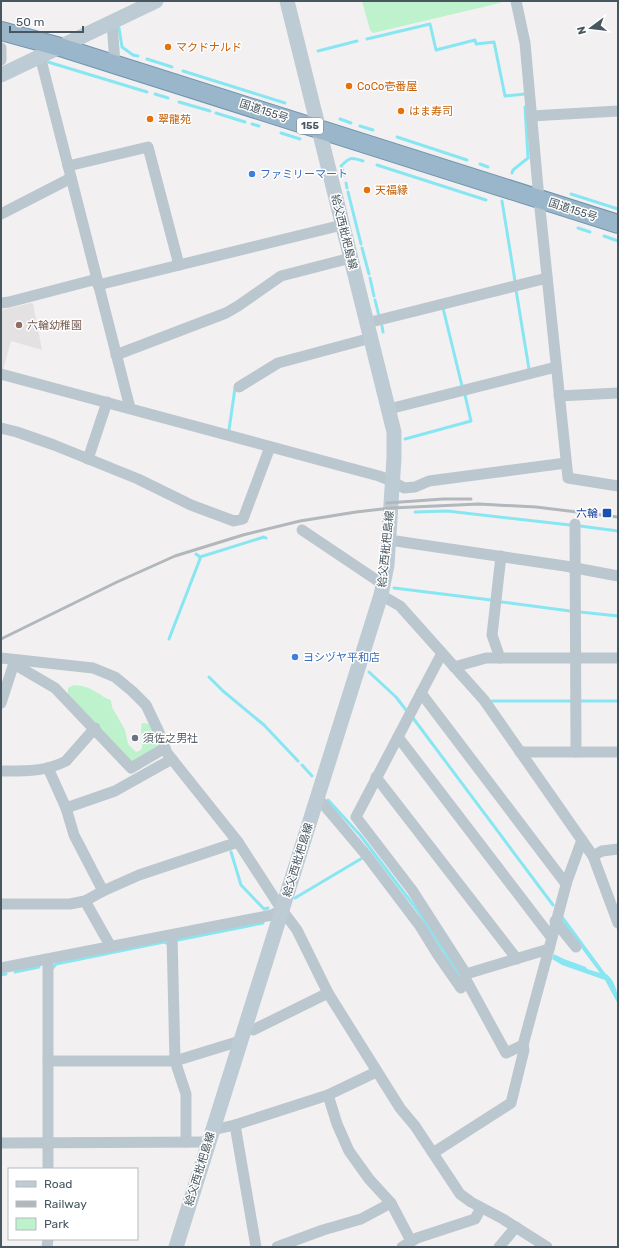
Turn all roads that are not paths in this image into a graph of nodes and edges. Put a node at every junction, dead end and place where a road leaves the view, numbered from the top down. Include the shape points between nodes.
1 (156, 1) edge
2 (287, 1) edge
3 (516, 1) edge
4 (112, 22) junction
5 (1, 31) edge
6 (60, 47) junction
7 (1, 48) edge
8 (40, 56) junction
9 (1, 60) edge
10 (115, 64) junction
11 (1, 75) edge
12 (618, 111) edge
13 (531, 116) junction
14 (318, 128) junction
15 (68, 166) junction
16 (71, 178) junction
17 (539, 199) junction
18 (1, 214) edge
19 (618, 224) edge
20 (342, 225) junction
21 (351, 258) junction
22 (179, 265) junction
23 (547, 278) junction
24 (98, 282) junction
25 (1, 303) edge
26 (367, 323) junction
27 (371, 338) junction
28 (116, 355) junction
29 (556, 367) junction
30 (1, 374) edge
31 (239, 387) dead end
32 (618, 393) edge
33 (559, 396) junction
34 (107, 402) junction
35 (130, 408) junction
36 (389, 409) junction
37 (1, 428) edge
38 (270, 447) junction
39 (88, 459) junction
40 (566, 463) junction
41 (392, 481) junction
42 (618, 486) edge
43 (575, 524) dead end
44 (302, 530) dead end
45 (389, 540) junction
46 (501, 556) junction
47 (576, 568) junction
48 (618, 576) edge
49 (383, 590) junction
50 (442, 653) junction
51 (1, 658) edge
52 (500, 658) junction
53 (575, 658) junction
54 (618, 658) edge
55 (15, 662) junction
56 (454, 667) junction
57 (421, 693) junction
58 (1, 703) edge
59 (94, 728) junction
60 (398, 737) junction
61 (165, 748) junction
62 (520, 752) junction
63 (576, 752) junction
64 (618, 752) edge
65 (172, 759) junction
66 (48, 768) junction
67 (1, 771) edge
68 (376, 777) junction
69 (317, 797) junction
70 (66, 808) junction
71 (582, 840) junction
72 (238, 842) junction
73 (618, 849) edge
74 (593, 856) junction
75 (566, 884) junction
76 (103, 891) junction
77 (86, 901) junction
78 (1, 904) edge
79 (282, 910) junction
80 (555, 922) junction
81 (618, 922) edge
82 (172, 935) junction
83 (551, 937) junction
84 (111, 947) junction
85 (576, 947) dead end
86 (549, 949) junction
87 (48, 959) junction
88 (517, 959) junction
89 (1, 968) edge
90 (466, 976) junction
91 (328, 993) junction
92 (242, 1034) junction
93 (523, 1045) junction
94 (48, 1061) junction
95 (175, 1061) junction
96 (376, 1070) junction
97 (328, 1095) junction
98 (235, 1125) junction
99 (210, 1136) junction
100 (186, 1142) junction
101 (1, 1143) edge
102 (48, 1143) junction
103 (433, 1154) junction
104 (48, 1168) edge
105 (391, 1203) junction
106 (481, 1208) junction
107 (516, 1227) junction
108 (406, 1244) edge
109 (176, 1247) edge
110 (256, 1247) edge
111 (277, 1247) edge
112 (499, 1247) edge
113 (547, 1247) edge

1 - 4 main road
2 - 14 main road, 給父西枇杷島線
3 - 13 street via 525,42
4 - 6 main road
4 - 10 street
5 - 6 highway, 国道155号 / 155
6 - 8 main road
6 - 10 highway, 国道155号 / 155
7 - 9 street
8 - 11 main road
8 - 15 street
10 - 14 highway, 国道155号 / 155
12 - 13 street
13 - 17 street
14 - 17 highway, 国道155号 / 155
14 - 20 main road, 給父西枇杷島線
15 - 16 street
15 - 22 street via 148,146
16 - 18 street
16 - 24 street
17 - 19 highway, 国道155号 / 155
17 - 23 street
20 - 21 main road, 給父西枇杷島線
20 - 22 street
21 - 26 main road, 給父西枇杷島線
21 - 28 street via 282,276 226,313
22 - 24 street
23 - 26 street
23 - 29 street
24 - 25 street
24 - 28 street
26 - 27 main road, 給父西枇杷島線
27 - 31 street via 278,363
27 - 36 main road, 給父西枇杷島線
28 - 35 street
29 - 33 street
29 - 36 street
30 - 34 street
32 - 33 street
33 - 40 street
34 - 35 street
34 - 39 street
35 - 38 street
36 - 41 main road, 給父西枇杷島線 via 394,432
37 - 39 street
38 - 39 street via 243,519 234,522
38 - 41 street
40 - 41 street via 429,481 416,487 404,488
40 - 42 street via 568,478
41 - 45 main road, 給父西枇杷島線
43 - 47 street
44 - 49 street
45 - 46 street
45 - 49 main road, 給父西枇杷島線
46 - 47 street
46 - 52 street via 492,635
47 - 48 street
47 - 53 street
49 - 50 street
49 - 69 main road, 給父西枇杷島線
50 - 56 street
50 - 57 street
51 - 55 street
52 - 53 street
52 - 56 street via 486,658
53 - 54 street
53 - 63 street
55 - 58 street
55 - 59 street via 55,688
55 - 61 street via 93,668 114,677 146,705
56 - 62 street via 484,700
57 - 60 street
57 - 75 street
59 - 61 street via 131,768
59 - 66 street via 66,762
60 - 68 street
60 - 83 street
61 - 65 street
62 - 63 street
62 - 71 street
63 - 64 street
65 - 70 street via 115,791
65 - 72 street
66 - 67 street via 36,771
66 - 70 street
68 - 88 street
68 - 90 street via 356,817 412,890
69 - 79 main road, 給父西枇杷島線
69 - 90 street via 367,856 416,921 461,988
70 - 76 street via 74,835
71 - 74 street
71 - 75 street
72 - 76 street via 139,875
72 - 79 street
73 - 74 street via 602,851
74 - 81 street
75 - 80 street
76 - 77 street
77 - 78 street via 70,904
77 - 84 street
79 - 82 street via 272,916
79 - 91 street via 300,935
79 - 92 main road, 給父西枇杷島線
80 - 83 street
80 - 85 street
82 - 84 street
82 - 95 street
83 - 86 street
84 - 87 street
86 - 88 street
86 - 93 street
87 - 89 street
87 - 94 street
88 - 90 street
90 - 93 street via 506,1053
91 - 92 street
91 - 96 street
92 - 95 street
92 - 99 main road, 給父西枇杷島線
93 - 103 street via 511,1103
94 - 95 street
94 - 102 street
95 - 100 street via 186,1094
96 - 97 street
96 - 103 street
97 - 98 street
97 - 105 street via 349,1151 369,1179
98 - 99 street
98 - 110 street
99 - 100 street
99 - 109 main road, 給父西枇杷島線
100 - 102 street
101 - 102 street
102 - 104 street
103 - 106 street via 460,1194
105 - 108 street
105 - 111 street via 361,1219
106 - 107 street
106 - 108 street via 475,1219
107 - 112 street
107 - 113 street

